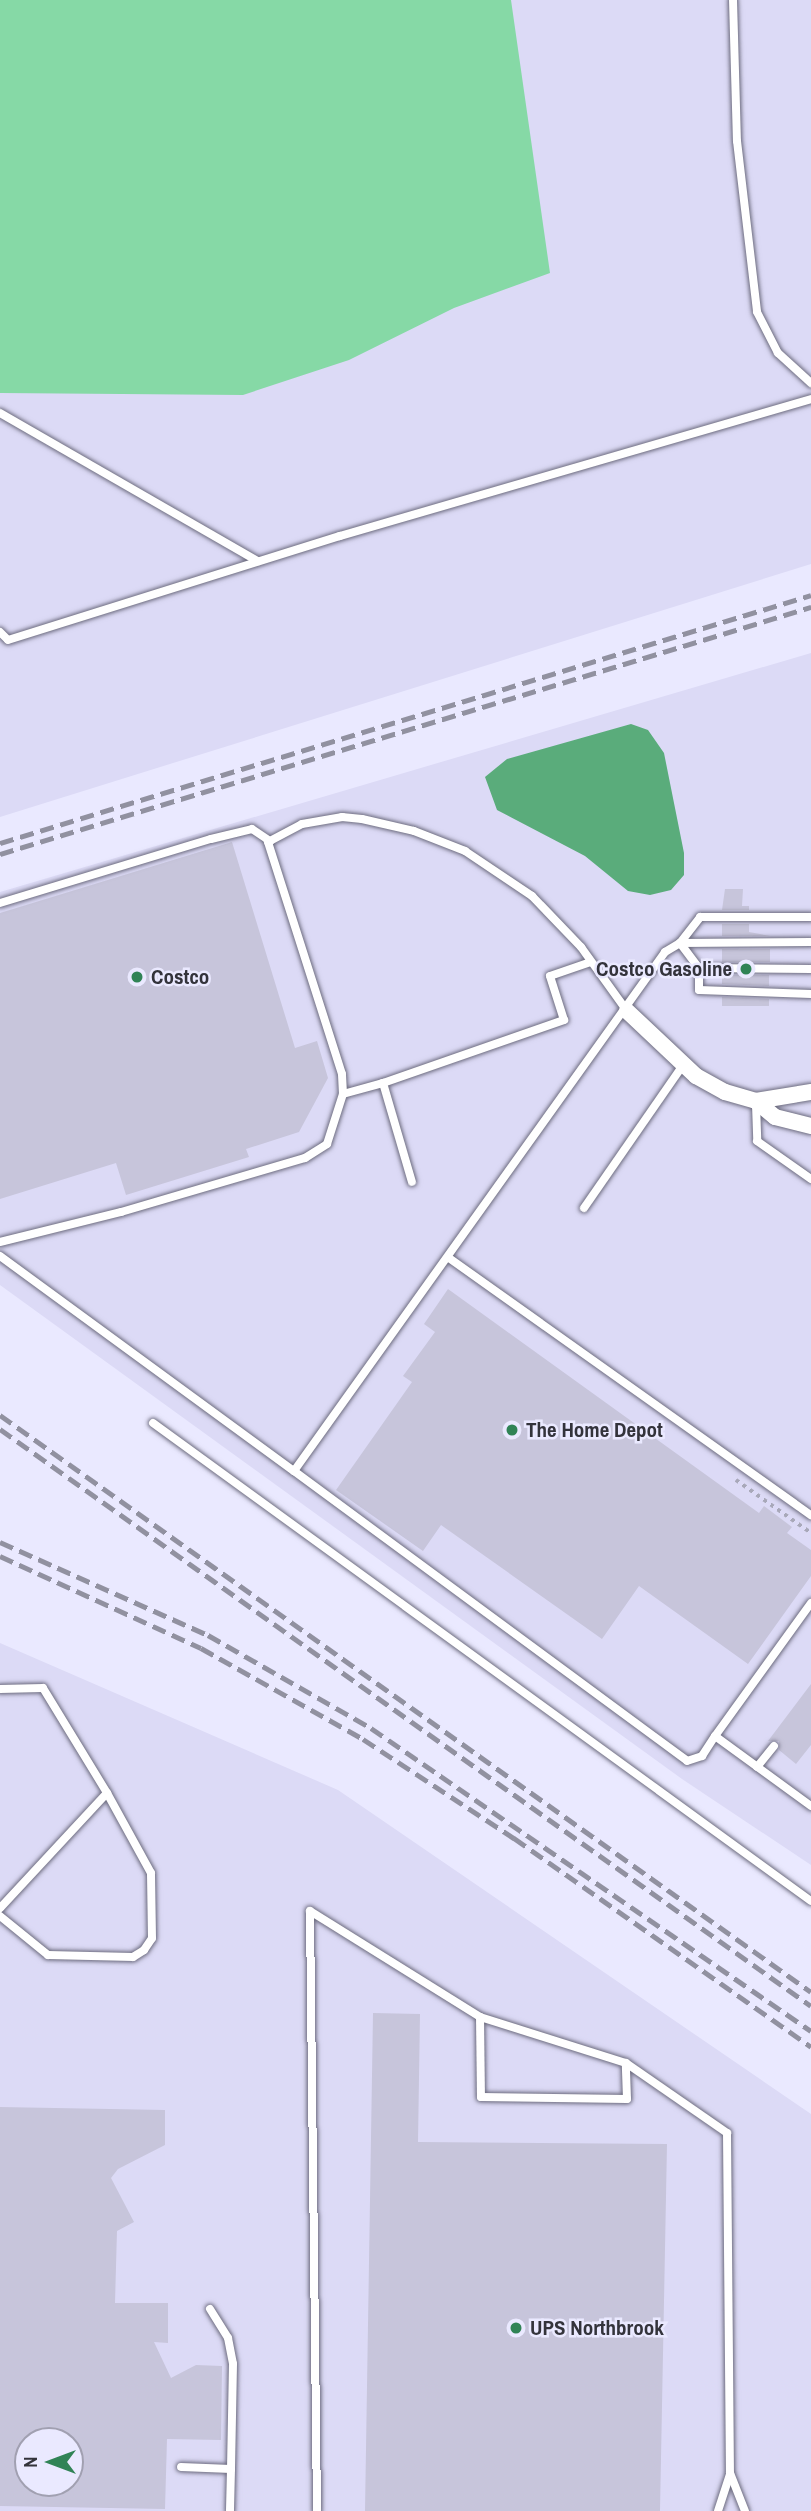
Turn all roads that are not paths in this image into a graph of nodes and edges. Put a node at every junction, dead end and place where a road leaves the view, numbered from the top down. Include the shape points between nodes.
1 (733, 0) edge
2 (811, 383) edge
3 (811, 399) edge
4 (0, 413) edge
5 (257, 561) junction
6 (0, 632) edge
7 (270, 841) junction
8 (0, 903) edge
9 (811, 917) edge
10 (811, 942) edge
11 (680, 943) junction
12 (591, 962) junction
13 (699, 968) junction
14 (811, 969) edge
15 (811, 995) edge
16 (627, 1011) junction
17 (683, 1065) junction
18 (383, 1083) junction
19 (811, 1092) edge
20 (343, 1094) junction
21 (756, 1101) junction
22 (811, 1113) edge
23 (775, 1117) junction
24 (811, 1126) edge
25 (811, 1179) edge
26 (412, 1182) dead end
27 (584, 1208) dead end
28 (0, 1242) edge
29 (0, 1256) edge
30 (449, 1258) junction
31 (153, 1423) dead end
32 (294, 1471) junction
33 (811, 1516) edge
34 (811, 1603) edge
35 (0, 1689) edge
36 (715, 1736) junction
37 (774, 1746) dead end
38 (757, 1767) junction
39 (107, 1793) junction
40 (811, 1806) edge
41 (811, 1901) edge
42 (0, 1908) edge
43 (0, 1916) edge
44 (480, 2017) junction
45 (626, 2063) junction
46 (210, 2309) dead end
47 (181, 2467) dead end
48 (231, 2469) junction
49 (730, 2473) junction
50 (230, 2511) edge
51 (317, 2511) edge
52 (718, 2511) edge
53 (745, 2511) edge

1 - 2 lane via 737,141 757,312 778,354
3 - 5 lane
4 - 5 lane
5 - 6 lane via 8,640
7 - 8 lane via 253,829 222,836
7 - 12 lane via 302,824 342,817 390,824 440,840 489,865 532,896
7 - 20 lane via 342,1074
9 - 11 lane via 700,917
10 - 11 lane
11 - 13 lane
11 - 16 lane via 665,952
12 - 16 lane
12 - 18 lane via 550,976 564,1020
13 - 14 lane
13 - 15 lane via 699,990
16 - 17 street
16 - 30 lane
17 - 21 street via 725,1092
17 - 27 lane
18 - 20 lane
18 - 26 lane
19 - 21 street
20 - 28 lane via 327,1144 305,1158
21 - 23 street
21 - 25 lane via 757,1141
22 - 23 street
23 - 24 street
29 - 32 lane
30 - 32 lane
30 - 33 lane
31 - 41 lane
32 - 36 lane via 687,1761 702,1756
34 - 36 lane
35 - 39 lane via 43,1688
36 - 38 lane
37 - 38 lane
38 - 40 lane
39 - 42 lane
39 - 43 lane via 151,1873 152,1938 144,1950 133,1957 48,1955
44 - 45 lane
44 - 45 lane via 481,2097 627,2099
44 - 51 lane via 310,1911
45 - 49 lane via 727,2133
46 - 48 lane via 228,2338 233,2364
47 - 48 lane
48 - 50 lane
49 - 52 lane
49 - 53 lane

